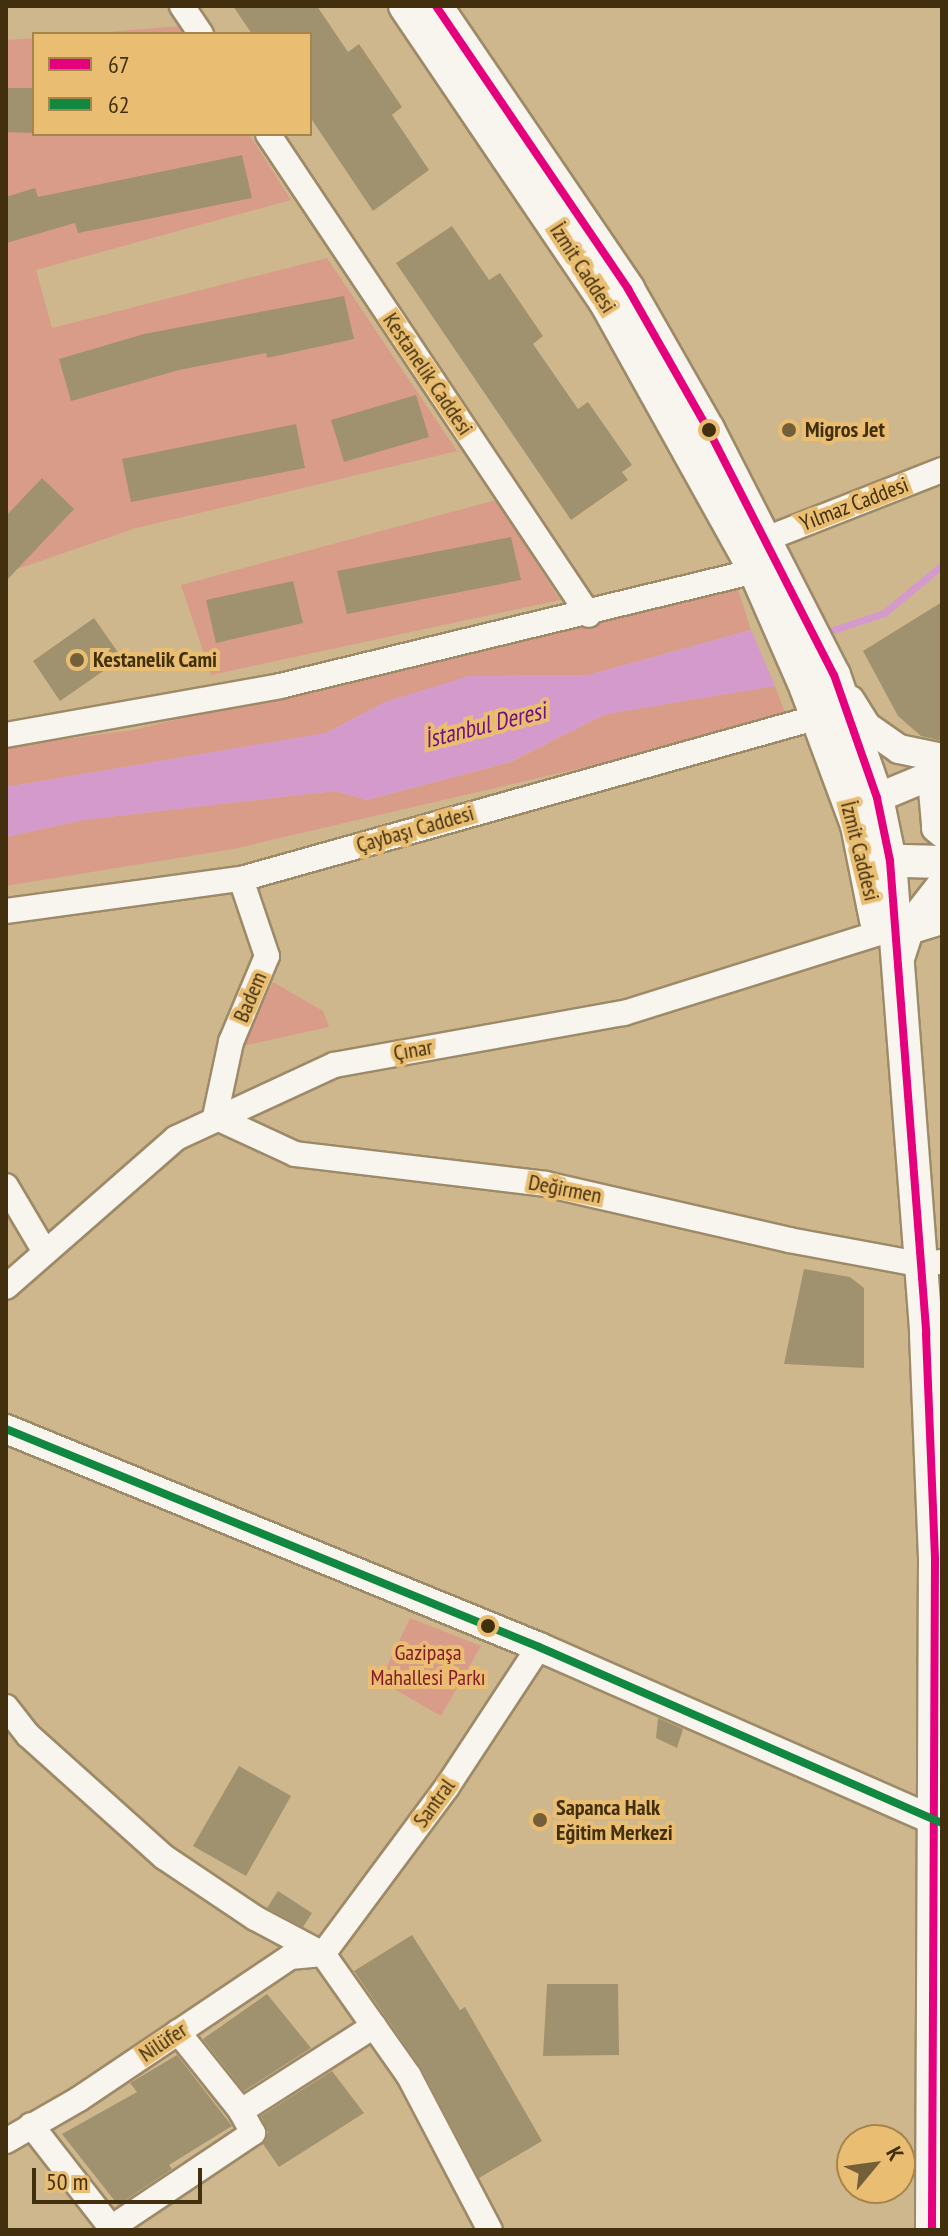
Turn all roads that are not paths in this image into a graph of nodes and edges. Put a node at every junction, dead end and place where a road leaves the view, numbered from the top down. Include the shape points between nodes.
1 (182, 6) edge
2 (405, 6) edge
3 (436, 6) edge
4 (200, 32) edge
5 (269, 136) edge
6 (942, 470) edge
7 (766, 539) junction
8 (755, 571) junction
9 (781, 596) junction
10 (589, 615) junction
11 (819, 693) junction
12 (6, 735) edge
13 (942, 758) edge
14 (942, 771) edge
15 (942, 781) edge
16 (877, 798) junction
17 (857, 825) junction
18 (942, 833) edge
19 (878, 861) junction
20 (942, 862) edge
21 (241, 879) junction
22 (942, 887) edge
23 (6, 911) edge
24 (942, 922) edge
25 (892, 933) junction
26 (895, 966) junction
27 (900, 1041) junction
28 (215, 1117) junction
29 (6, 1186) edge
30 (45, 1252) junction
31 (930, 1263) edge
32 (6, 1287) edge
33 (6, 1429) edge
34 (539, 1647) junction
35 (6, 1707) edge
36 (937, 1822) edge
37 (323, 1954) junction
38 (374, 2026) junction
39 (178, 2032) junction
40 (241, 2111) junction
41 (31, 2125) junction
42 (6, 2141) edge
43 (935, 2226) edge
44 (112, 2229) edge
45 (490, 2230) edge

1 - 4 street
2 - 8 main road, İzmit Caddesi via 606,303
3 - 7 main road, İzmit Caddesi via 628,289
5 - 10 street, Kestanelik Caddesi
6 - 7 street, Yılmaz Caddesi
7 - 9 main road, İzmit Caddesi
8 - 9 main road, İzmit Caddesi
8 - 10 street
9 - 11 main road, İzmit Caddesi
10 - 12 street via 280,686
11 - 13 street via 899,749
11 - 16 main road, İzmit Caddesi
11 - 17 main road, İzmit Caddesi
11 - 21 street, Çaybaşı Caddesi
14 - 16 street
15 - 18 street via 933,790 936,828
16 - 17 street
16 - 19 main road, İzmit Caddesi
17 - 19 main road, İzmit Caddesi
19 - 20 main road
19 - 25 main road, İzmit Caddesi
19 - 26 main road, İzmit Caddesi
21 - 23 street, Çaybaşı Caddesi
21 - 28 street, Badem via 267,956 231,1042
22 - 25 main road
24 - 25 street, Çınar
25 - 26 main road
25 - 27 main road, İzmit Caddesi
25 - 28 street, Çınar via 624,1013 334,1065
26 - 27 main road, İzmit Caddesi
27 - 31 main road
28 - 30 street, Çınar via 176,1138
28 - 31 street, Değirmen via 295,1154 545,1184
29 - 30 street
30 - 32 street, Çınar
31 - 36 main road via 926,1334
33 - 34 street
34 - 36 street
34 - 37 street, Santral via 447,1787
35 - 37 street via 28,1735 164,1857 255,1918
36 - 43 main road
37 - 38 street
37 - 39 street, Nilüfer via 290,1957
38 - 40 street
38 - 45 street via 440,2130
39 - 40 street
39 - 41 street, Nilüfer
40 - 44 street via 253,2133
41 - 42 street, Nilüfer
41 - 44 street

